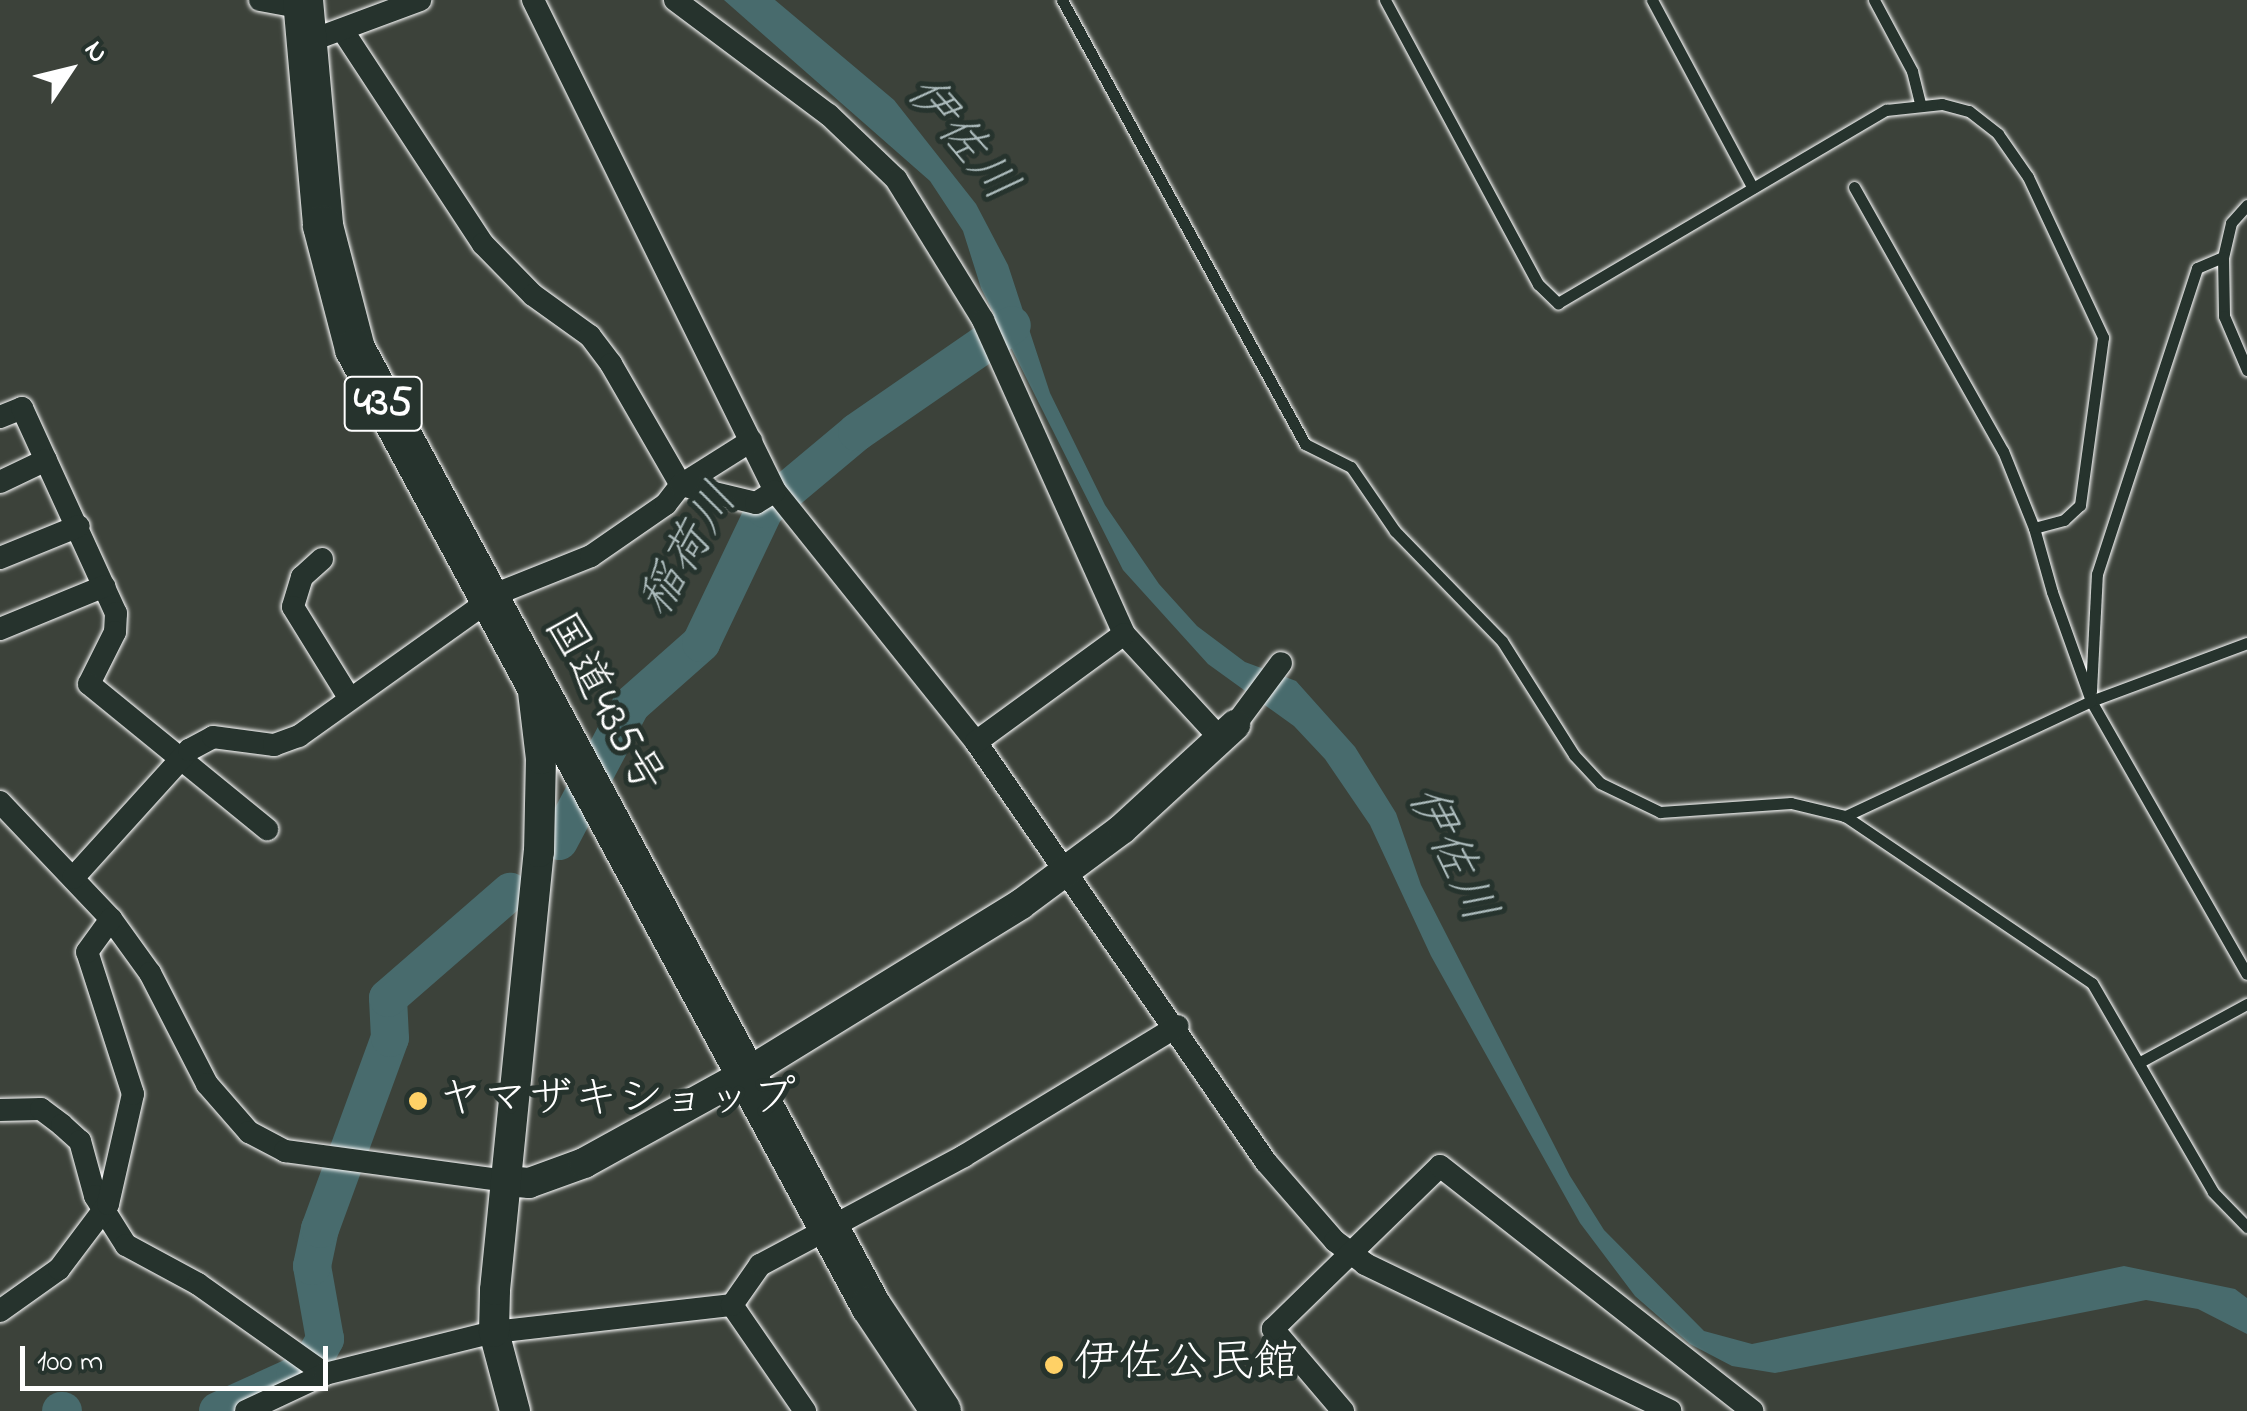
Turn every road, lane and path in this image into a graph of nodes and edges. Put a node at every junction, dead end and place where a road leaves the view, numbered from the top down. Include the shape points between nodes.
1 (260, 0) edge
2 (420, 0) edge
3 (534, 0) edge
4 (675, 0) edge
5 (1062, 0) edge
6 (1385, 0) edge
7 (1652, 0) edge
8 (1874, 0) edge
9 (314, 20) edge
10 (1920, 102) junction
11 (1854, 186) dead end
12 (1753, 188) junction
13 (2247, 205) edge
14 (2223, 256) junction
15 (2247, 370) edge
16 (0, 418) edge
17 (752, 441) junction
18 (46, 460) junction
19 (0, 482) edge
20 (681, 485) junction
21 (776, 491) junction
22 (79, 526) junction
23 (2034, 528) junction
24 (0, 558) edge
25 (322, 559) dead end
26 (105, 586) junction
27 (490, 603) junction
28 (0, 629) edge
29 (1124, 634) junction
30 (2247, 643) edge
31 (1281, 663) dead end
32 (531, 679) junction
33 (348, 696) junction
34 (2091, 701) junction
35 (1228, 732) junction
36 (976, 742) junction
37 (180, 759) junction
38 (0, 802) edge
39 (1845, 816) junction
40 (266, 828) dead end
41 (1070, 872) junction
42 (73, 878) junction
43 (111, 919) junction
44 (2247, 974) edge
45 (2247, 1004) edge
46 (1178, 1026) junction
47 (2140, 1062) junction
48 (745, 1074) junction
49 (0, 1110) edge
50 (506, 1181) junction
51 (103, 1214) junction
52 (828, 1224) junction
53 (2247, 1227) edge
54 (1349, 1252) junction
55 (732, 1305) junction
56 (0, 1310) edge
57 (494, 1332) junction
58 (326, 1374) junction
59 (246, 1411) edge
60 (515, 1411) edge
61 (805, 1411) edge
62 (941, 1411) edge
63 (1343, 1411) edge
64 (1671, 1411) edge
65 (1752, 1411) edge

1 - 9 street
2 - 9 street
3 - 17 street
4 - 29 street via 829,114 896,179 983,320
5 - 39 lane via 1305,444 1351,467 1395,531 1502,641 1574,755 1600,782 1660,812 1791,804
6 - 12 lane via 1538,284 1558,303
7 - 12 lane
8 - 10 lane via 1912,71
9 - 20 street via 483,244 533,295 590,336
9 - 27 highway, 国道435号 / 435 via 322,226 340,311
10 - 12 lane via 1886,110
10 - 23 lane via 1969,111 1998,134 2028,177 2098,318 2104,364 2080,505 2064,520
11 - 23 lane via 2003,451
13 - 14 lane via 2231,222
14 - 15 lane via 2224,316
14 - 34 lane via 2197,268 2098,574
16 - 18 street via 22,408
17 - 20 street
17 - 21 street
18 - 19 street
18 - 22 street
20 - 21 street via 756,503
20 - 27 street via 666,504 590,556 522,580
21 - 36 street
22 - 24 street
22 - 26 street
23 - 34 lane
25 - 33 street via 302,577 293,607
26 - 28 street
26 - 37 street via 115,632 89,684
27 - 32 highway, 国道435号 / 435
27 - 33 street
29 - 35 street
29 - 36 street
30 - 34 lane
31 - 35 street
32 - 48 highway, 国道435号 / 435
32 - 50 street via 542,802
33 - 37 street via 299,736 274,745 213,737
34 - 39 lane
34 - 44 lane
35 - 41 street
36 - 41 street
37 - 40 street
37 - 42 street via 105,850
38 - 42 street
39 - 47 lane via 2092,984
41 - 46 street
41 - 48 street
42 - 43 street
43 - 50 street via 150,973 208,1084 249,1132 285,1151
43 - 51 street via 87,952 134,1094
45 - 47 lane
46 - 52 street via 964,1156
46 - 54 street via 1266,1162
47 - 53 lane via 2213,1192
48 - 50 street via 552,1178
48 - 52 highway, 国道435号 / 435
49 - 51 street via 41,1109 80,1140
50 - 57 street
51 - 56 street via 59,1269
51 - 58 street via 126,1246 198,1284
52 - 55 street via 760,1264
52 - 62 highway, 国道435号 / 435 via 901,1358
54 - 63 street via 1273,1328
54 - 64 street via 1486,1327
54 - 65 street via 1440,1166
55 - 57 street
55 - 61 street
57 - 58 street
57 - 60 street
58 - 59 street

